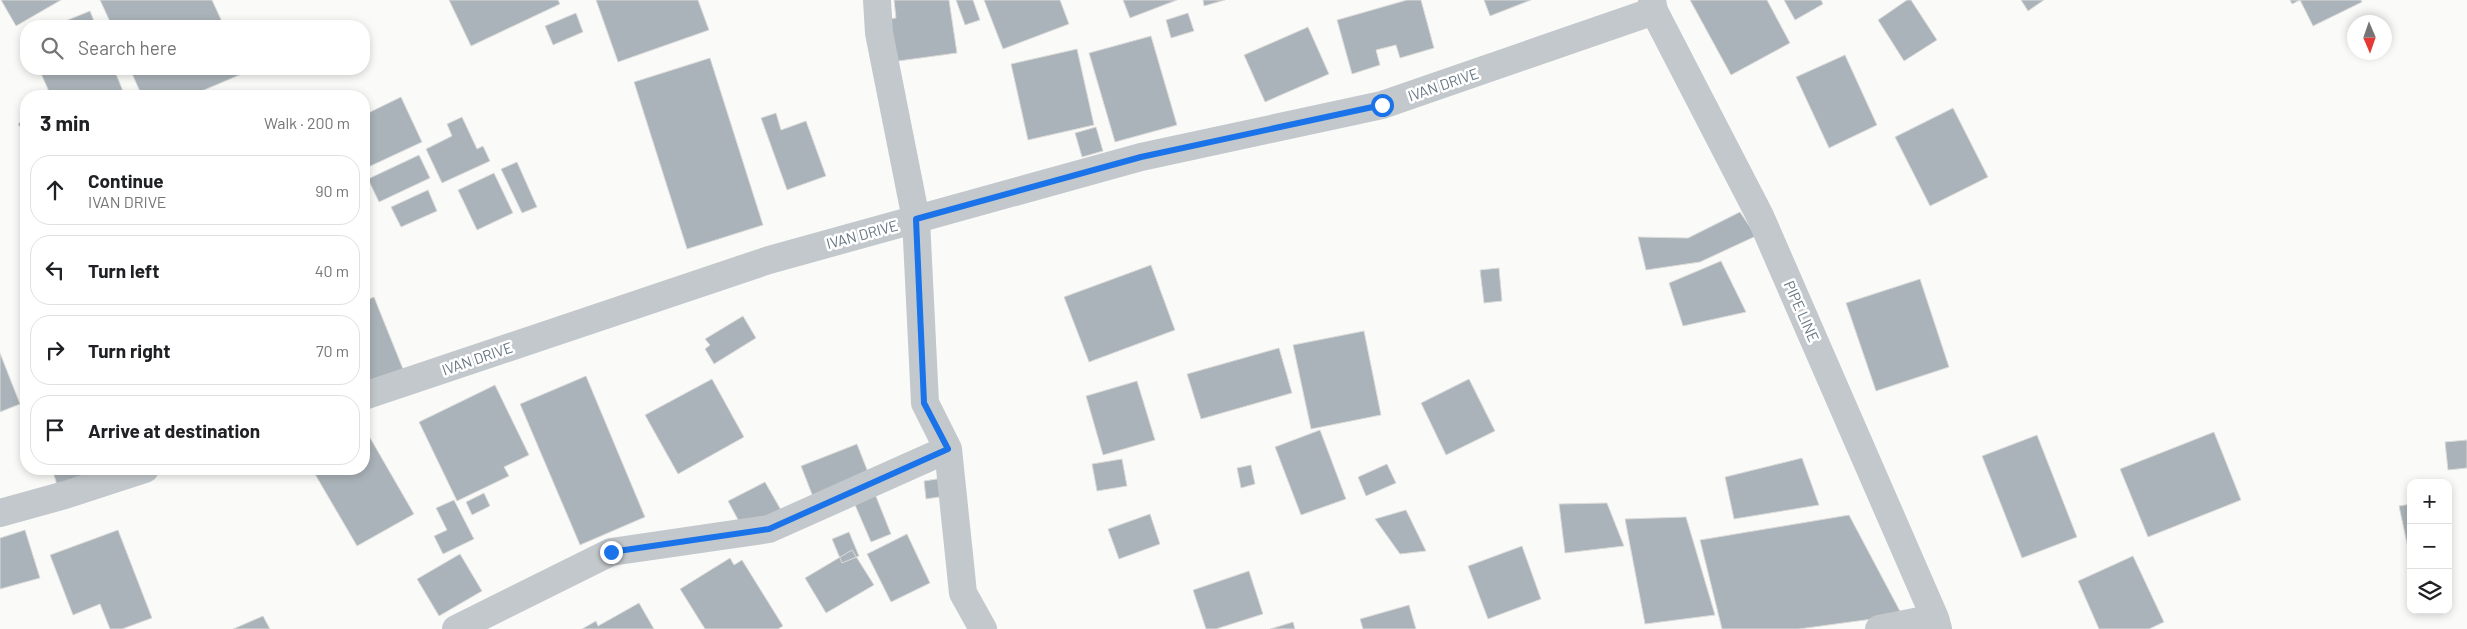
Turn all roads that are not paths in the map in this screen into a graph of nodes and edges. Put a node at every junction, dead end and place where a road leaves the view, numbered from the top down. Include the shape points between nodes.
1 (877, 0) edge
2 (1653, 5) edge
3 (916, 219) junction
4 (370, 394) edge
5 (948, 449) junction
6 (127, 475) edge
7 (0, 513) edge
8 (1936, 623) edge
9 (456, 629) edge
10 (983, 629) edge
11 (1879, 629) edge

1 - 3 street via 879,33
2 - 3 street, IVAN DRIVE via 1382,105 1141,157
2 - 8 street, PIPE LINE via 1760,216
3 - 4 street, IVAN DRIVE via 769,260
3 - 5 street via 924,403
5 - 9 street via 769,529 611,552
5 - 10 street via 962,593
6 - 7 street
8 - 11 street

